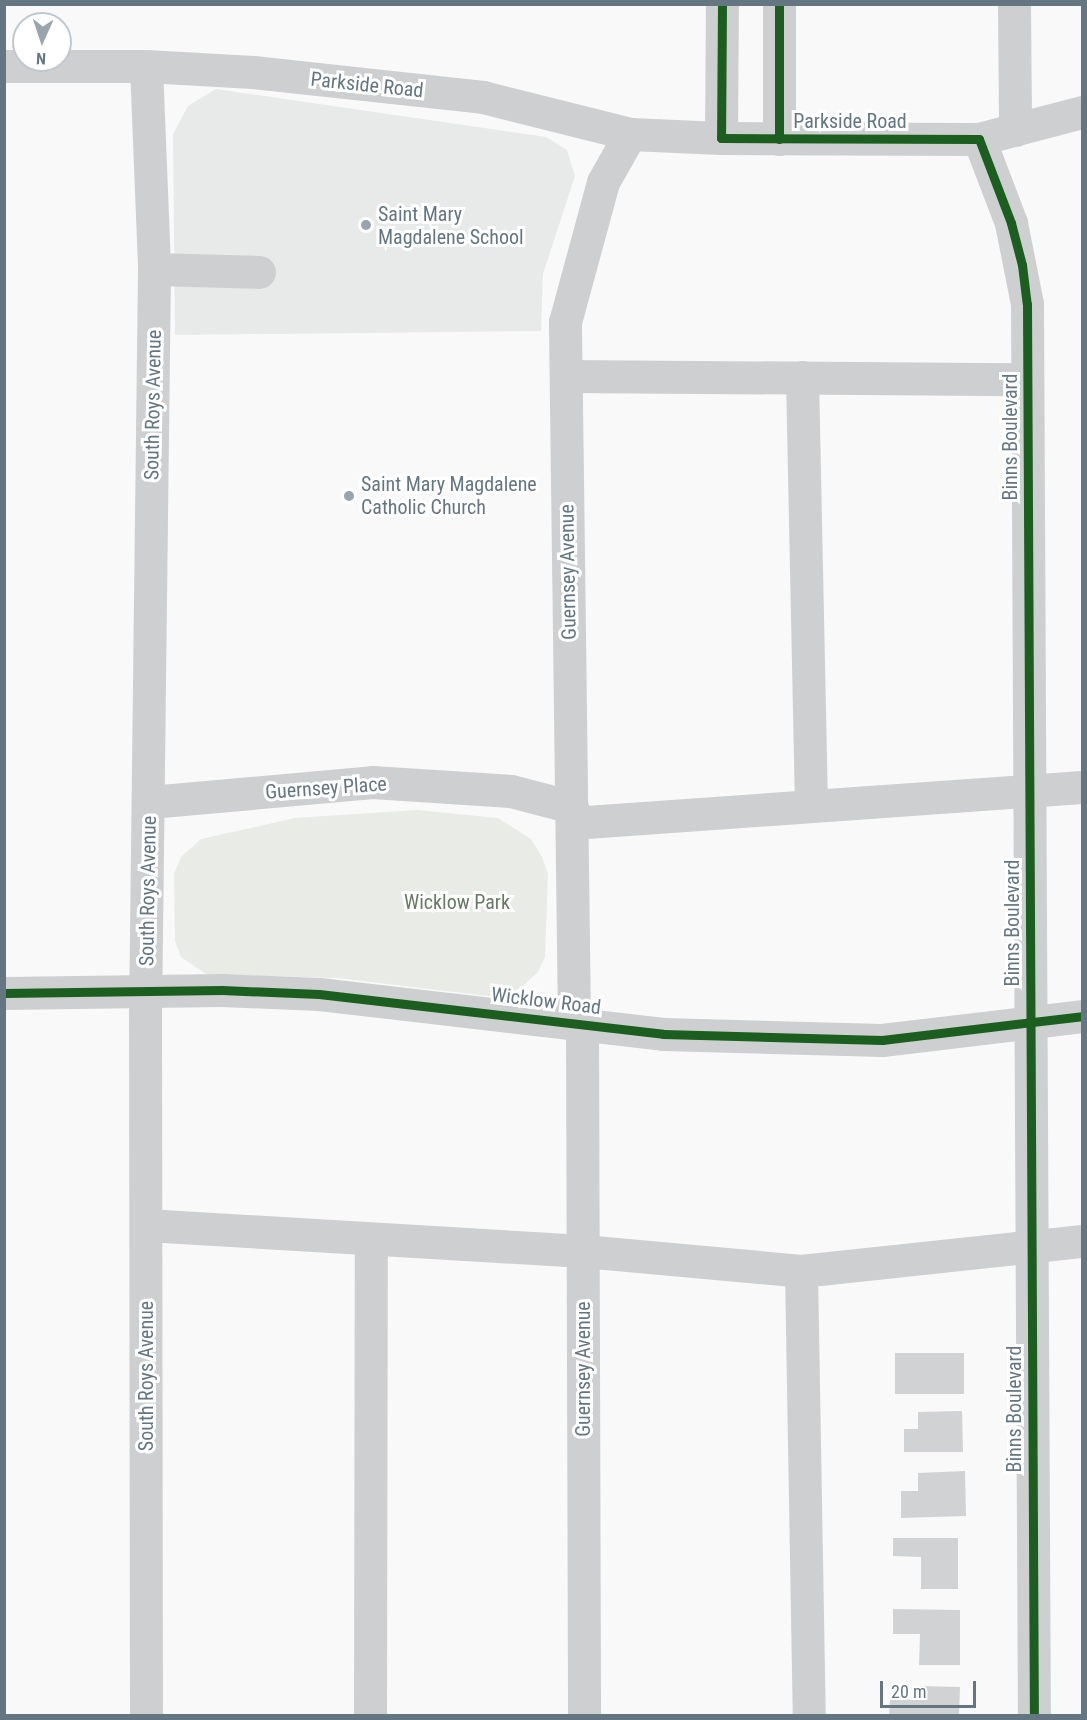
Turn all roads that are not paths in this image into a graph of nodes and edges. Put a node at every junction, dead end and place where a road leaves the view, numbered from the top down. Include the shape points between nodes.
1 (722, 4) edge
2 (779, 4) edge
3 (1014, 4) edge
4 (4, 66) edge
5 (146, 66) junction
6 (1083, 112) edge
7 (1015, 130) junction
8 (630, 134) junction
9 (722, 138) junction
10 (779, 139) junction
11 (979, 139) junction
12 (154, 269) junction
13 (259, 272) dead end
14 (566, 376) junction
15 (802, 377) junction
16 (1027, 379) junction
17 (1083, 788) edge
18 (1029, 793) junction
19 (150, 801) junction
20 (811, 804) junction
21 (572, 815) junction
22 (146, 992) junction
23 (4, 993) edge
24 (1083, 1016) edge
25 (578, 1023) junction
26 (1030, 1025) junction
27 (146, 1225) junction
28 (371, 1239) junction
29 (1083, 1241) edge
30 (1030, 1246) junction
31 (583, 1251) junction
32 (801, 1271) junction
33 (146, 1716) edge
34 (370, 1716) edge
35 (584, 1716) edge
36 (809, 1716) edge
37 (1034, 1716) edge

1 - 9 street
2 - 10 street
3 - 7 street
4 - 5 street, Parkside Road
5 - 8 street, Parkside Road via 253,72 483,97
5 - 12 street, South Roys Avenue
6 - 7 street, Parkside Road
7 - 11 street, Parkside Road
8 - 9 street, Parkside Road
8 - 14 street, Guernsey Avenue via 603,182 568,311
9 - 10 street, Parkside Road
10 - 11 street, Parkside Road
11 - 16 street, Binns Boulevard via 1011,223 1022,265 1027,304
12 - 13 street
12 - 19 street, South Roys Avenue
14 - 15 street
14 - 21 street, Guernsey Avenue
15 - 16 street
15 - 20 street
16 - 18 street, Binns Boulevard
17 - 18 street, Guernsey Place
18 - 20 street, Guernsey Place
18 - 26 street, Binns Boulevard
19 - 21 street, Guernsey Place via 372,782 512,791
19 - 22 street, South Roys Avenue
20 - 21 street, Guernsey Place via 639,821
21 - 25 street, Guernsey Avenue
22 - 23 street, Wicklow Road
22 - 25 street, Wicklow Road via 319,994
22 - 27 street, South Roys Avenue
24 - 26 street, Wicklow Road
25 - 26 street, Wicklow Road via 663,1034 882,1040
25 - 31 street, Guernsey Avenue
26 - 30 street, Binns Boulevard
27 - 28 street
27 - 33 street, South Roys Avenue
28 - 31 street
28 - 34 street
29 - 30 street
30 - 32 street
30 - 37 street, Binns Boulevard
31 - 32 street
31 - 35 street, Guernsey Avenue
32 - 36 street

